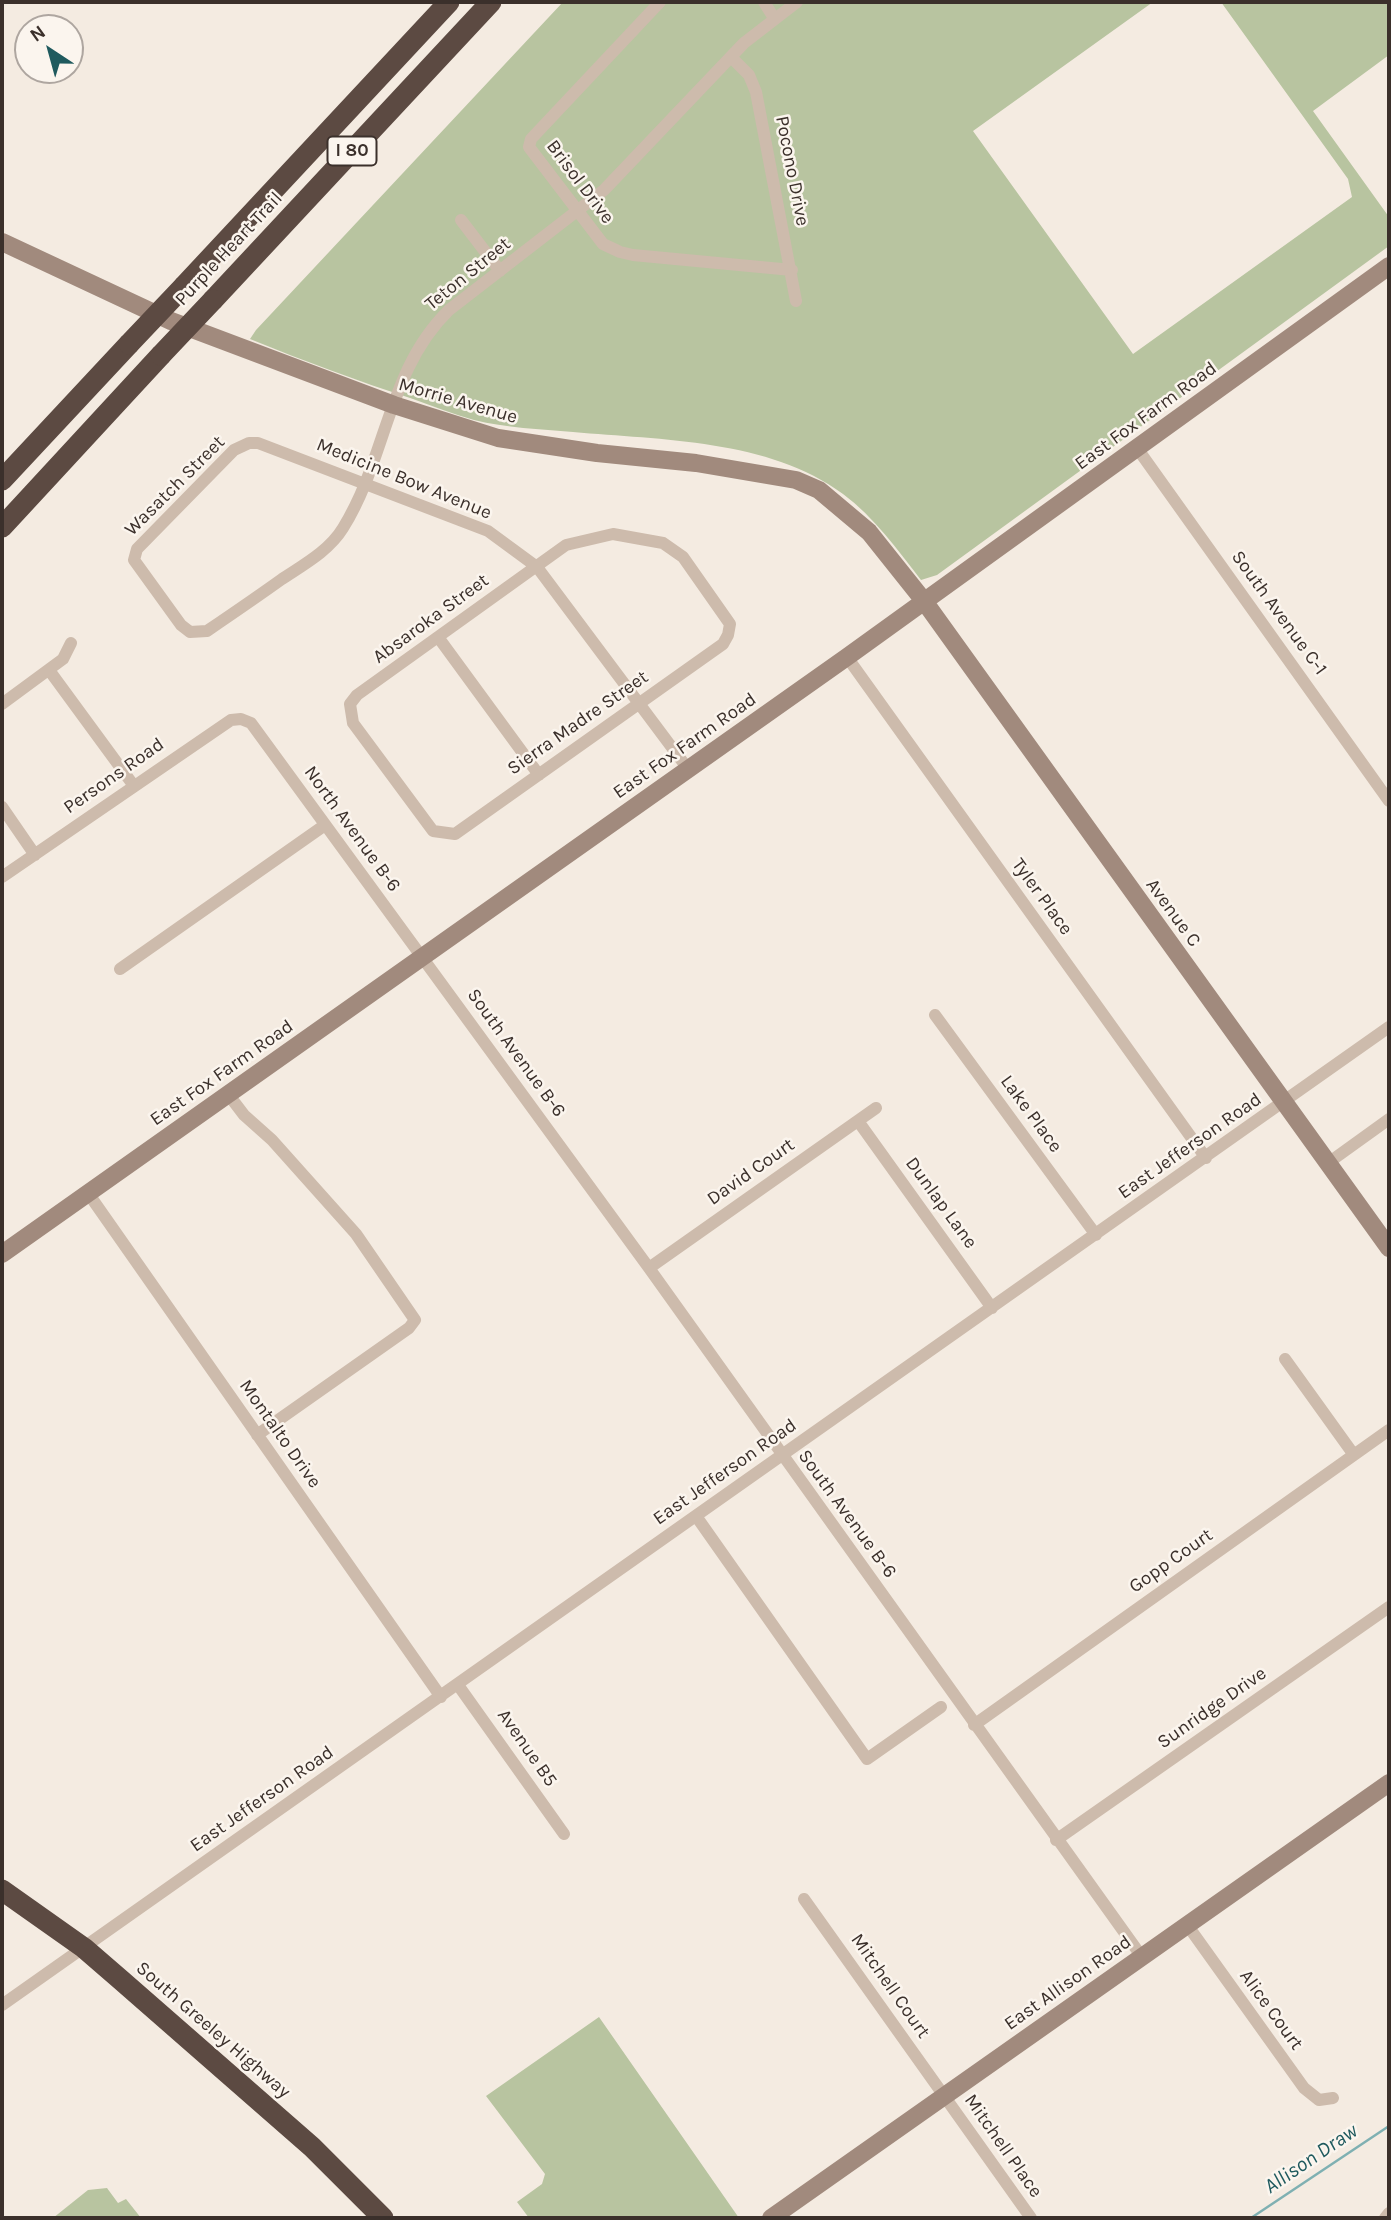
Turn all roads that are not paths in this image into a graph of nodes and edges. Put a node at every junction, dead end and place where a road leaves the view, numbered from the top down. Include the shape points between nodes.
1 (449, 2) edge
2 (491, 2) edge
3 (660, 2) edge
4 (764, 2) edge
5 (797, 2) edge
6 (774, 18) junction
7 (731, 57) junction
8 (577, 212) junction
9 (461, 220) dead end
10 (2, 242) edge
11 (1389, 266) edge
12 (792, 270) junction
13 (500, 271) junction
14 (796, 301) dead end
15 (394, 405) junction
16 (249, 443) joint
17 (1137, 448) junction
18 (2, 480) edge
19 (366, 483) junction
20 (2, 527) edge
21 (537, 567) junction
22 (924, 601) junction
23 (190, 632) joint
24 (438, 637) junction
25 (71, 643) dead end
26 (723, 644) joint
27 (847, 657) junction
28 (49, 670) junction
29 (639, 703) junction
30 (2, 704) edge
31 (251, 723) joint
32 (688, 769) junction
33 (539, 775) junction
34 (134, 786) junction
35 (1389, 801) edge
36 (2, 807) edge
37 (325, 825) junction
38 (455, 834) joint
39 (34, 855) junction
40 (2, 877) edge
41 (422, 957) junction
42 (120, 969) dead end
43 (935, 1015) dead end
44 (1389, 1027) edge
45 (228, 1094) junction
46 (1284, 1103) junction
47 (876, 1108) dead end
48 (1389, 1119) edge
49 (858, 1121) junction
50 (1206, 1158) junction
51 (1328, 1163) junction
52 (88, 1193) junction
53 (1096, 1235) junction
54 (1389, 1248) edge
55 (2, 1254) edge
56 (649, 1268) junction
57 (992, 1308) junction
58 (1285, 1359) dead end
59 (1389, 1430) edge
60 (257, 1435) junction
61 (1354, 1455) junction
62 (781, 1456) junction
63 (696, 1516) junction
64 (1389, 1607) edge
65 (458, 1685) junction
66 (441, 1697) junction
67 (941, 1707) dead end
68 (974, 1724) junction
69 (1389, 1783) edge
70 (564, 1833) dead end
71 (1056, 1840) junction
72 (2, 1890) edge
73 (804, 1899) dead end
74 (1188, 1926) junction
75 (84, 1948) junction
76 (1142, 1957) junction
77 (2, 2005) edge
78 (944, 2096) junction
79 (1333, 2098) dead end
80 (1389, 2213) edge
81 (383, 2218) edge
82 (771, 2218) edge
83 (1031, 2218) edge
84 (1385, 2218) edge

1 - 18 highway, Purple Heart Trail / I 80, bridge
2 - 20 highway, Purple Heart Trail / I 80, bridge
3 - 8 street, Brisol Drive via 529,143
4 - 6 street
5 - 6 street, Teton Street
6 - 7 street, Teton Street
7 - 8 street, Teton Street via 618,177
7 - 12 street, Pocono Drive via 749,75 756,92
8 - 12 street, Brisol Drive via 603,244 620,252
8 - 13 street, Teton Street
9 - 13 street
10 - 15 main road, Morrie Avenue via 171,321
11 - 17 main road, East Fox Farm Road
12 - 14 street, Pocono Drive
13 - 15 street, Teton Street via 437,322 409,362
15 - 19 street, Teton Street
15 - 22 main road, Morrie Avenue via 498,438 796,480 819,490 869,532
16 - 19 street, Medicine Bow Avenue
16 - 23 street, Wasatch Street via 234,450 137,549 134,560
17 - 22 main road, East Fox Farm Road
17 - 35 street, South Avenue C-1
19 - 21 street, Medicine Bow Avenue via 488,531
19 - 23 street, Teton Street via 342,530 323,551 207,631
21 - 24 street, Absaroka Street
21 - 26 street, Absaroka Street via 566,545 612,534 663,543 683,557 730,624
21 - 29 street, Medicine Bow Avenue
22 - 27 main road, East Fox Farm Road
22 - 46 main road, Avenue C
24 - 33 street
24 - 38 street, Absaroka Street via 350,704 353,723 433,831
25 - 28 street via 63,659
26 - 29 street, Sierra Madre Street
27 - 32 main road, East Fox Farm Road
27 - 50 street, Tyler Place
28 - 30 street
28 - 34 street
29 - 32 street, Medicine Bow Avenue
29 - 33 street, Sierra Madre Street
31 - 34 street, Persons Road via 231,720
31 - 37 street, North Avenue B-6
32 - 41 main road, East Fox Farm Road
33 - 38 street, Sierra Madre Street
34 - 39 street, Persons Road
36 - 39 street
37 - 41 street, North Avenue B-6
37 - 42 street
39 - 40 street, Persons Road
41 - 45 main road, East Fox Farm Road
41 - 56 street, South Avenue B-6
43 - 53 street, Lake Place
44 - 46 street, East Jefferson Road
45 - 52 main road, East Fox Farm Road
45 - 60 street via 356,1234 415,1320
46 - 50 street, East Jefferson Road
46 - 51 main road, Avenue C
47 - 49 street, David Court
48 - 51 street
49 - 56 street, David Court
49 - 57 street, Dunlap Lane
50 - 53 street, East Jefferson Road
51 - 54 main road, Avenue C
52 - 55 main road, East Fox Farm Road
52 - 60 street, Montalto Drive
53 - 57 street, East Jefferson Road
56 - 62 street, South Avenue B-6
57 - 62 street, East Jefferson Road
58 - 61 street
59 - 61 street, Gopp Court
60 - 66 street, Montalto Drive
61 - 68 street, Gopp Court
62 - 63 street, East Jefferson Road
62 - 68 street, South Avenue B-6
63 - 65 street, East Jefferson Road
63 - 67 street via 867,1759
64 - 71 street, Sunridge Drive
65 - 66 street, East Jefferson Road
65 - 70 street, Avenue B5
66 - 75 street, East Jefferson Road
68 - 71 street, South Avenue B-6
69 - 74 main road, East Allison Road
71 - 76 street, South Avenue B-6
72 - 75 highway, South Greeley Highway
73 - 78 street, Mitchell Court
74 - 76 main road, East Allison Road
74 - 79 street, Alice Court via 1304,2088 1319,2100
75 - 77 street, East Jefferson Road
75 - 81 highway, South Greeley Highway via 312,2147
76 - 78 main road, East Allison Road
78 - 82 main road, East Allison Road
78 - 83 street, Mitchell Place
80 - 84 street

